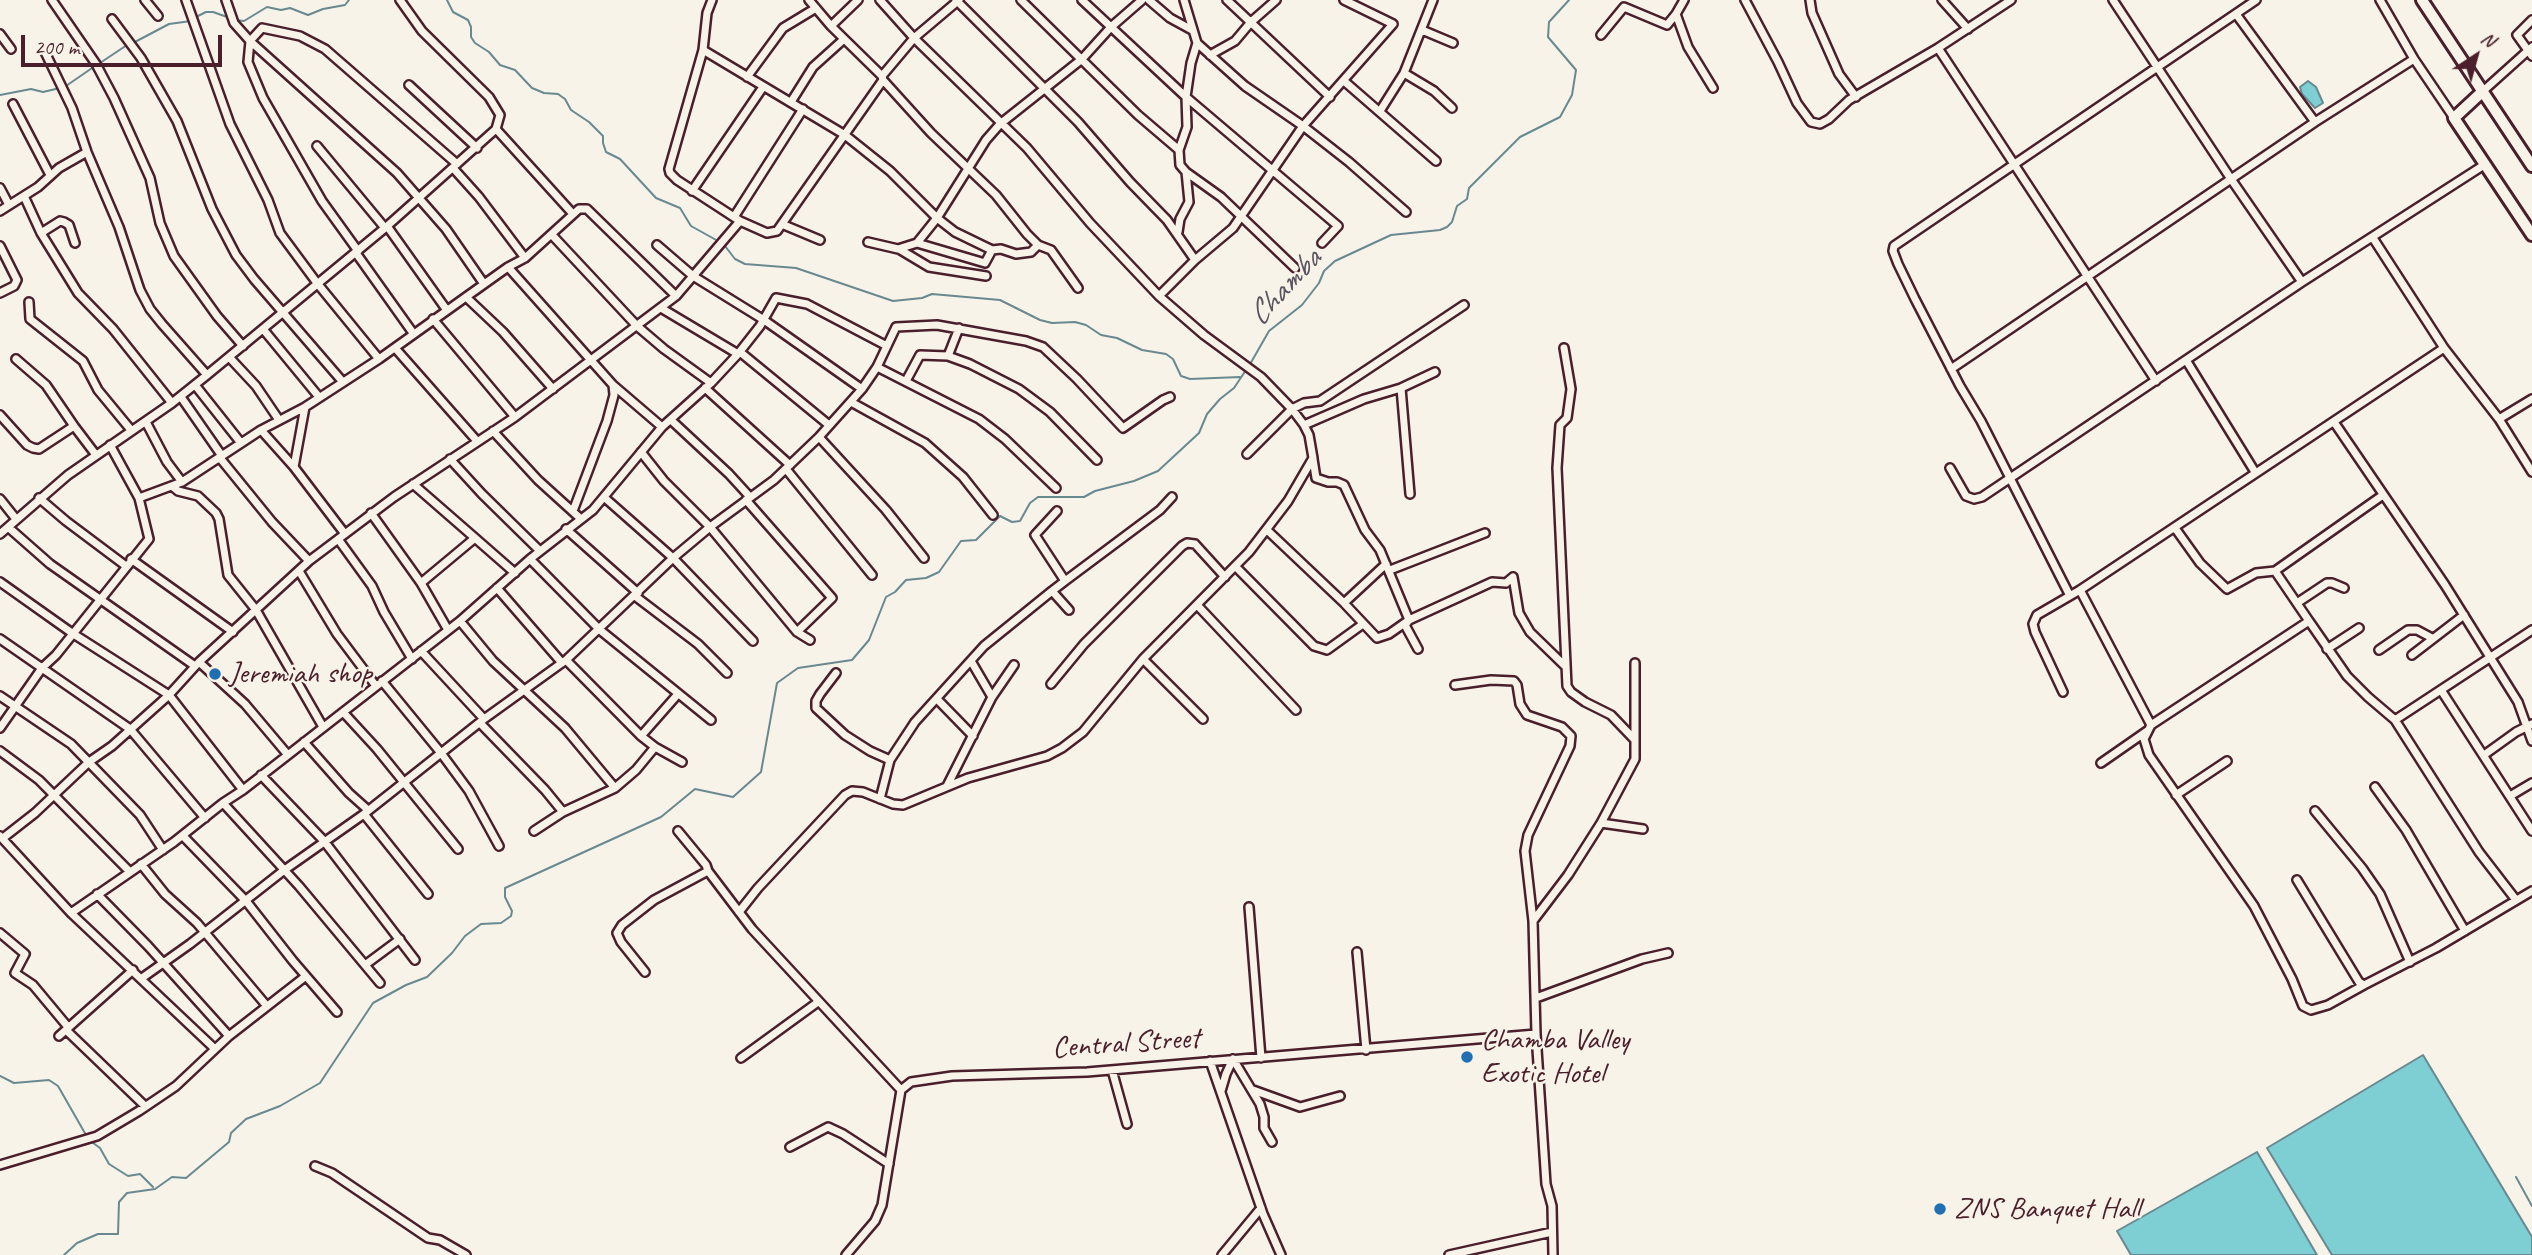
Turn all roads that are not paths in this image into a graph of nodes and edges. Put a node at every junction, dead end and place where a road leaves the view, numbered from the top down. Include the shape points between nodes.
1 (52, 0) edge
2 (145, 0) edge
3 (186, 0) edge
4 (226, 0) edge
5 (400, 0) edge
6 (712, 0) edge
7 (808, 0) edge
8 (858, 0) edge
9 (880, 0) edge
10 (958, 0) edge
11 (1021, 0) edge
12 (1082, 0) edge
13 (1142, 0) edge
14 (1149, 0) edge
15 (1184, 0) edge
16 (1227, 0) edge
17 (1276, 0) edge
18 (1433, 0) edge
19 (1684, 0) edge
20 (1745, 0) edge
21 (1810, 0) edge
22 (1942, 0) edge
23 (2011, 0) edge
24 (2113, 0) edge
25 (2256, 0) edge
26 (2380, 0) edge
27 (2422, 0) edge
28 (1347, 1) edge
29 (816, 8) junction
30 (2236, 14) junction
31 (1676, 15) junction
32 (158, 16) dead end
33 (112, 19) dead end
34 (2532, 20) edge
35 (1251, 22) junction
36 (831, 26) junction
37 (1111, 27) junction
38 (1968, 29) junction
39 (1192, 30) junction
40 (1422, 30) junction
41 (0, 34) edge
42 (1601, 35) dead end
43 (914, 38) junction
44 (844, 40) junction
45 (250, 41) junction
46 (1197, 43) junction
47 (1453, 43) dead end
48 (1938, 48) junction
49 (11, 49) dead end
50 (44, 50) dead end
51 (703, 50) junction
52 (2531, 51) edge
53 (1210, 55) junction
54 (1082, 59) junction
55 (2414, 59) junction
56 (2157, 68) junction
57 (1404, 73) junction
58 (747, 77) junction
59 (883, 78) junction
60 (1344, 81) junction
61 (409, 85) dead end
62 (763, 87) junction
63 (1046, 88) junction
64 (1713, 88) dead end
65 (2482, 92) junction
66 (1186, 97) junction
67 (1330, 97) junction
68 (1856, 97) junction
69 (790, 102) junction
70 (13, 104) dead end
71 (803, 108) junction
72 (1452, 108) dead end
73 (1380, 111) junction
74 (2454, 118) junction
75 (2315, 122) junction
76 (1000, 124) junction
77 (1303, 126) junction
78 (496, 129) junction
79 (845, 135) junction
80 (317, 146) dead end
81 (477, 148) junction
82 (1179, 150) junction
83 (87, 152) junction
84 (1436, 161) dead end
85 (2014, 163) junction
86 (2484, 165) junction
87 (455, 166) junction
88 (2532, 166) edge
89 (969, 167) junction
90 (1273, 170) junction
91 (1186, 172) junction
92 (50, 175) junction
93 (2231, 179) junction
94 (0, 188) edge
95 (692, 191) junction
96 (24, 196) junction
97 (419, 197) junction
98 (9, 205) junction
99 (0, 211) edge
100 (1406, 212) dead end
101 (573, 214) junction
102 (1241, 216) junction
103 (937, 218) junction
104 (737, 219) junction
105 (783, 225) junction
106 (386, 227) junction
107 (41, 233) junction
108 (1178, 233) junction
109 (552, 234) junction
110 (2532, 235) edge
111 (2373, 238) junction
112 (820, 240) dead end
113 (868, 242) dead end
114 (75, 243) dead end
115 (917, 243) junction
116 (1322, 243) dead end
117 (657, 245) dead end
118 (1038, 245) junction
119 (0, 246) edge
120 (898, 249) junction
121 (992, 250) junction
122 (357, 252) junction
123 (525, 258) junction
124 (1195, 260) junction
125 (508, 267) junction
126 (1295, 268) dead end
127 (2087, 275) junction
128 (694, 276) junction
129 (986, 276) dead end
130 (2302, 282) junction
131 (317, 283) junction
132 (484, 284) junction
133 (1078, 288) dead end
134 (0, 293) edge
135 (676, 296) junction
136 (1159, 296) junction
137 (466, 297) junction
138 (29, 302) dead end
139 (1465, 305) dead end
140 (661, 308) junction
141 (446, 309) junction
142 (283, 312) junction
143 (433, 319) junction
144 (764, 320) junction
145 (637, 326) junction
146 (959, 328) junction
147 (263, 329) junction
148 (413, 333) junction
149 (243, 346) junction
150 (887, 346) junction
151 (395, 348) junction
152 (1564, 348) dead end
153 (2444, 348) junction
154 (739, 353) junction
155 (948, 356) junction
156 (229, 357) junction
157 (16, 359) dead end
158 (379, 359) junction
159 (589, 360) junction
160 (2186, 360) junction
161 (877, 367) junction
162 (1951, 369) junction
163 (1435, 372) dead end
164 (207, 375) junction
165 (2156, 380) junction
166 (342, 381) junction
167 (906, 381) junction
168 (195, 385) junction
169 (613, 385) junction
170 (708, 385) junction
171 (1401, 388) junction
172 (553, 389) junction
173 (862, 389) junction
174 (181, 397) junction
175 (319, 397) junction
176 (1170, 397) dead end
177 (2532, 399) edge
178 (851, 402) junction
179 (172, 403) junction
180 (305, 407) junction
181 (1292, 409) junction
182 (0, 415) edge
183 (515, 417) junction
184 (2499, 419) junction
185 (279, 420) junction
186 (671, 420) junction
187 (146, 422) junction
188 (2334, 422) junction
189 (829, 425) junction
190 (1304, 425) junction
191 (74, 426) junction
192 (662, 427) junction
193 (131, 430) junction
194 (261, 430) junction
195 (494, 431) junction
196 (819, 437) junction
197 (477, 441) junction
198 (241, 443) junction
199 (110, 445) junction
200 (641, 452) junction
201 (1247, 454) dead end
202 (96, 455) junction
203 (221, 457) junction
204 (1313, 458) junction
205 (450, 459) junction
206 (1097, 460) dead end
207 (293, 467) junction
208 (788, 467) junction
209 (1950, 468) dead end
210 (2256, 472) junction
211 (2532, 472) edge
212 (2011, 478) junction
213 (182, 482) junction
214 (413, 484) junction
215 (172, 486) junction
216 (1056, 488) dead end
217 (1410, 494) dead end
218 (2383, 495) junction
219 (1172, 497) dead end
220 (39, 498) junction
221 (139, 498) junction
222 (605, 498) junction
223 (0, 499) edge
224 (748, 499) junction
225 (573, 511) junction
226 (1057, 511) dead end
227 (371, 513) junction
228 (993, 515) dead end
229 (16, 519) junction
230 (581, 519) junction
231 (8, 527) junction
232 (710, 527) junction
233 (2175, 528) junction
234 (566, 529) junction
235 (1267, 530) junction
236 (1485, 533) dead end
237 (0, 534) edge
238 (345, 534) junction
239 (475, 538) junction
240 (338, 539) junction
241 (540, 551) junction
242 (673, 558) junction
243 (924, 558) dead end
244 (530, 559) junction
245 (309, 561) junction
246 (129, 563) junction
247 (1235, 566) junction
248 (1388, 567) junction
249 (299, 571) junction
250 (2275, 572) junction
251 (515, 573) junction
252 (872, 575) dead end
253 (1225, 577) junction
254 (1065, 581) junction
255 (0, 582) edge
256 (421, 583) junction
257 (2344, 588) dead end
258 (497, 589) junction
259 (2080, 590) junction
260 (1052, 591) junction
261 (636, 594) junction
262 (2070, 596) junction
263 (100, 599) junction
264 (1344, 603) junction
265 (2297, 603) junction
266 (1198, 606) junction
267 (256, 610) junction
268 (1069, 610) dead end
269 (2464, 615) junction
270 (1409, 620) junction
271 (460, 621) junction
272 (2309, 621) junction
273 (1363, 624) junction
274 (2359, 628) dead end
275 (2532, 629) edge
276 (448, 630) junction
277 (600, 630) junction
278 (233, 632) junction
279 (797, 632) junction
280 (72, 633) junction
281 (2432, 638) junction
282 (0, 639) edge
283 (810, 640) dead end
284 (752, 641) dead end
285 (1418, 649) dead end
286 (2327, 649) junction
287 (2379, 650) dead end
288 (421, 651) junction
289 (2412, 655) dead end
290 (2488, 658) junction
291 (412, 659) junction
292 (1143, 659) junction
293 (564, 661) junction
294 (971, 662) junction
295 (1634, 663) dead end
296 (197, 664) junction
297 (1014, 665) dead end
298 (1565, 666) junction
299 (42, 668) junction
300 (727, 673) dead end
301 (836, 673) dead end
302 (379, 684) junction
303 (1051, 684) dead end
304 (1455, 685) dead end
305 (2441, 690) junction
306 (523, 691) junction
307 (2063, 692) dead end
308 (678, 694) junction
309 (169, 695) junction
310 (0, 696) edge
311 (992, 697) junction
312 (937, 699) junction
313 (16, 706) junction
314 (1296, 710) dead end
315 (343, 712) junction
316 (1203, 719) dead end
317 (711, 720) dead end
318 (2395, 720) junction
319 (482, 721) junction
320 (2529, 725) edge
321 (323, 727) junction
322 (0, 728) edge
323 (2149, 728) junction
324 (130, 729) junction
325 (642, 736) junction
326 (973, 736) junction
327 (1634, 739) junction
328 (2532, 741) edge
329 (304, 742) junction
330 (655, 747) junction
331 (0, 751) edge
332 (441, 753) junction
333 (288, 755) junction
334 (2484, 755) junction
335 (890, 760) junction
336 (2227, 761) dead end
337 (89, 762) junction
338 (682, 762) dead end
339 (2101, 763) dead end
340 (261, 775) junction
341 (404, 782) junction
342 (2532, 783) edge
343 (946, 787) junction
344 (2375, 787) dead end
345 (615, 788) junction
346 (243, 790) junction
347 (2176, 795) junction
348 (53, 796) junction
349 (2510, 796) junction
350 (880, 799) junction
351 (223, 803) junction
352 (2315, 811) dead end
353 (366, 812) junction
354 (563, 812) junction
355 (205, 818) junction
356 (1601, 823) junction
357 (1643, 829) dead end
358 (534, 831) dead end
359 (678, 831) dead end
360 (2532, 831) edge
361 (183, 836) junction
362 (1, 837) edge
363 (324, 841) junction
364 (499, 846) dead end
365 (458, 849) dead end
366 (163, 850) junction
367 (141, 864) junction
368 (283, 870) junction
369 (708, 871) junction
370 (130, 872) junction
371 (2297, 880) dead end
372 (2532, 891) edge
373 (97, 894) junction
374 (428, 894) dead end
375 (2516, 900) junction
376 (246, 901) junction
377 (1249, 907) dead end
378 (739, 912) junction
379 (71, 914) junction
380 (1533, 921) junction
381 (2465, 930) junction
382 (205, 932) junction
383 (0, 933) edge
384 (400, 939) junction
385 (1357, 952) dead end
386 (1668, 953) dead end
387 (415, 960) dead end
388 (2410, 962) junction
389 (164, 964) junction
390 (365, 965) junction
391 (133, 970) junction
392 (645, 972) dead end
393 (306, 976) junction
394 (142, 978) junction
395 (380, 983) dead end
396 (2364, 985) junction
397 (1536, 998) junction
398 (818, 1002) junction
399 (266, 1006) junction
400 (337, 1012) dead end
401 (67, 1028) junction
402 (1536, 1034) junction
403 (59, 1036) dead end
404 (229, 1036) junction
405 (215, 1049) junction
406 (1366, 1050) junction
407 (741, 1058) dead end
408 (1261, 1058) junction
409 (1233, 1059) junction
410 (1210, 1061) junction
411 (1112, 1070) junction
412 (1252, 1089) junction
413 (901, 1090) junction
414 (1221, 1091) junction
415 (1340, 1096) dead end
416 (145, 1107) junction
417 (1127, 1124) dead end
418 (1272, 1142) dead end
419 (790, 1147) dead end
420 (889, 1164) junction
421 (0, 1166) edge
422 (315, 1166) dead end
423 (1261, 1208) junction
424 (1552, 1232) junction
425 (466, 1255) edge
426 (846, 1255) edge
427 (1222, 1255) edge
428 (1281, 1255) edge
429 (1449, 1255) edge
430 (1553, 1255) edge

1 - 149 street via 114,98 150,178 160,223 174,257
2 - 32 street
3 - 131 street via 230,124 280,233
4 - 45 street via 233,23
5 - 78 street via 422,31 489,97 500,115
6 - 51 street
7 - 29 street
8 - 36 street
9 - 43 street
10 - 43 street
10 - 63 street
11 - 54 street
12 - 37 street
13 - 37 street
14 - 39 street via 1170,19
15 - 39 street
16 - 35 street
17 - 35 street
18 - 40 street
19 - 31 street
20 - 68 street via 1797,103 1811,121 1825,122
21 - 68 street via 1839,74
22 - 38 street
23 - 38 street
24 - 56 street
25 - 30 street
26 - 55 street
27 - 65 main road
28 - 60 street via 1393,24
29 - 36 street
29 - 58 street via 783,28
30 - 56 street
30 - 75 street
31 - 42 street via 1667,25 1624,7
31 - 64 street via 1688,47
33 - 142 street via 177,121 236,255
34 - 52 street via 2516,35
35 - 53 street via 1235,41
35 - 67 street
36 - 44 street
37 - 54 street
37 - 66 street
38 - 48 street
39 - 46 street
40 - 47 street
40 - 57 street
41 - 49 street
43 - 59 street
43 - 76 street
44 - 59 street
44 - 69 street via 822,57
45 - 87 street via 262,27 318,45
45 - 97 street
45 - 122 street via 248,62 267,106
46 - 53 street
46 - 66 street
48 - 68 street
48 - 85 street
50 - 83 street
51 - 58 street
51 - 95 street via 669,164 670,173
52 - 65 street
53 - 77 street
54 - 63 street
54 - 82 street
55 - 74 street
55 - 75 street
56 - 85 street
56 - 93 street
57 - 72 street via 1434,90
57 - 73 street
58 - 62 street
59 - 79 street
59 - 89 street
60 - 67 street
60 - 73 street
61 - 81 street
62 - 69 street
62 - 95 street
63 - 76 street
63 - 108 street
65 - 74 main road
65 - 88 main road
66 - 82 street via 1187,127
66 - 90 street
67 - 77 street
69 - 71 street
70 - 92 street
71 - 79 street
71 - 104 street
73 - 84 street
74 - 86 main road
75 - 93 street
76 - 89 street
76 - 136 street via 1027,148
77 - 90 street
77 - 100 street
78 - 81 street
78 - 101 street
79 - 103 street
79 - 105 street
80 - 106 street
81 - 87 street
82 - 91 street via 1180,165
83 - 92 street
83 - 164 street via 150,309
85 - 127 street
85 - 162 street via 1894,246 1898,264
86 - 110 main road
86 - 111 street
87 - 97 street
87 - 123 street
89 - 103 street
89 - 118 street
90 - 102 street
90 - 116 street via 1338,226
91 - 102 street
91 - 108 street via 1189,202
92 - 96 street
93 - 127 street
93 - 130 street
94 - 98 street
95 - 104 street
96 - 98 street
96 - 107 street
97 - 106 street
97 - 132 street
98 - 99 street
101 - 109 street
101 - 135 street via 587,209
102 - 124 street
102 - 126 street
103 - 115 street
103 - 121 street
104 - 105 street via 771,233
104 - 128 street
105 - 112 street
106 - 122 street
106 - 141 street
107 - 114 street via 64,222
107 - 179 street via 78,293
108 - 124 street
109 - 123 street
109 - 145 street
111 - 130 street
111 - 153 street
113 - 120 street
115 - 120 street
115 - 121 street via 985,263
117 - 128 street
118 - 121 street via 1022,254
118 - 133 street via 1051,250
119 - 134 street via 17,280
120 - 129 street via 929,267
122 - 131 street
122 - 148 street
123 - 125 street
124 - 136 street
125 - 132 street
125 - 159 street
127 - 162 street
127 - 165 street
128 - 135 street
128 - 144 street
130 - 160 street
131 - 142 street
131 - 158 street
132 - 137 street
135 - 140 street
136 - 181 street via 1261,377
137 - 141 street
137 - 172 street
138 - 193 street via 30,319 83,361 98,390
139 - 181 street via 1320,400
140 - 145 street
140 - 154 street
141 - 143 street
142 - 147 street
142 - 166 street
143 - 148 street
143 - 183 street
144 - 150 street via 776,298 795,300
144 - 154 street
144 - 173 street
145 - 159 street
145 - 170 street
146 - 150 street via 896,327
146 - 155 street
146 - 176 street via 1043,347 1123,428
147 - 149 street
147 - 175 street
148 - 151 street
149 - 156 street
150 - 161 street
151 - 158 street
151 - 197 street
152 - 298 street via 1571,389 1567,418 1560,425 1557,468
153 - 184 street
153 - 188 street
154 - 170 street
154 - 189 street
155 - 167 street via 920,355
155 - 206 street via 1019,389 1050,412
156 - 164 street
156 - 185 street
157 - 191 street via 46,385
158 - 166 street
159 - 169 street
159 - 172 street
160 - 165 street
160 - 210 street
161 - 167 street
161 - 173 street
162 - 212 street
163 - 171 street
164 - 168 street
165 - 212 street
166 - 175 street
167 - 216 street via 979,419
168 - 174 street
168 - 198 street
169 - 192 street
169 - 225 street via 607,421
170 - 186 street
170 - 208 street
171 - 190 street
171 - 217 street
172 - 183 street
173 - 178 street
174 - 179 street
174 - 203 street
175 - 180 street
177 - 184 street
178 - 189 street
178 - 228 street via 925,443 968,483
179 - 187 street
180 - 185 street
180 - 207 street
181 - 190 street
181 - 201 street
182 - 191 street via 27,445 38,449
183 - 195 street
184 - 211 street
185 - 194 street
186 - 192 street
186 - 224 street via 729,474
187 - 193 street
187 - 213 street
188 - 210 street
188 - 218 street
189 - 196 street
190 - 204 street
191 - 202 street
192 - 200 street
193 - 199 street
194 - 198 street
194 - 207 street
195 - 197 street
195 - 225 street
196 - 208 street
196 - 243 street
197 - 205 street
198 - 203 street
199 - 202 street
199 - 221 street
200 - 222 street
200 - 232 street
202 - 220 street
203 - 213 street
203 - 245 street
204 - 235 street
204 - 248 street via 1316,478 1344,485
205 - 214 street
205 - 241 street
207 - 238 street
208 - 224 street
208 - 252 street
209 - 212 street via 1963,493 1974,499
210 - 233 street
212 - 262 street
213 - 215 street
214 - 227 street
214 - 239 street
215 - 221 street
215 - 267 street via 198,496 216,513 225,569
218 - 250 street
218 - 269 street
219 - 254 street
220 - 229 street
220 - 246 street via 66,522
221 - 246 street via 150,537
222 - 230 street
222 - 242 street
223 - 229 street
224 - 232 street
224 - 279 street via 832,598
225 - 230 street
226 - 254 street via 1035,535
227 - 238 street
227 - 256 street
229 - 231 street
230 - 234 street
231 - 237 street
231 - 263 street
232 - 242 street
232 - 279 street
233 - 250 street via 2200,563 2227,589 2256,573
233 - 259 street
234 - 241 street
234 - 261 street
235 - 247 street
235 - 264 street
236 - 248 street
238 - 240 street
239 - 251 street
239 - 256 street
240 - 245 street
240 - 291 street via 372,586
241 - 244 street
242 - 261 street
242 - 284 street
244 - 251 street
244 - 277 street
245 - 249 street
246 - 263 street
246 - 278 street
247 - 253 street
247 - 273 street via 1314,646 1327,650
248 - 264 street
248 - 270 street
249 - 267 street
249 - 302 street via 337,634
250 - 265 street
251 - 258 street
253 - 266 street
253 - 303 street via 1195,544 1182,546 1084,644
254 - 260 street
255 - 280 street
256 - 276 street
257 - 265 street via 2327,583
258 - 271 street
258 - 293 street
259 - 262 street
259 - 323 street
260 - 268 street
260 - 294 street
261 - 277 street
261 - 300 street via 698,643
262 - 307 street via 2037,615 2033,624
263 - 280 street
263 - 296 street
264 - 273 street
265 - 272 street
266 - 292 street
266 - 314 street
267 - 278 street
267 - 321 street
269 - 281 street
269 - 290 street
270 - 273 street via 1379,638
270 - 285 street via 1405,625
270 - 298 street via 1513,577 1519,613 1530,632
271 - 276 street
271 - 306 street
272 - 286 street
272 - 323 street
274 - 286 street
275 - 290 street
276 - 288 street
277 - 293 street
277 - 308 street
278 - 296 street
279 - 283 street
280 - 299 street
280 - 309 street
281 - 287 street via 2408,630
281 - 289 street
282 - 299 street
286 - 318 street via 2368,698
288 - 291 street
288 - 319 street
290 - 305 street
290 - 320 street
291 - 302 street
292 - 316 street
292 - 343 street via 1083,732 1062,748
293 - 306 street
293 - 325 street
294 - 311 street
294 - 312 street
295 - 327 street
296 - 309 street
296 - 333 street via 246,704
297 - 311 street
298 - 327 street via 1571,692 1611,715
299 - 313 street
299 - 324 street
301 - 335 street via 816,708 845,735
302 - 315 street
302 - 332 street
304 - 380 street via 1514,681 1527,715 1562,727 1571,736 1528,835 1525,851
305 - 318 street
305 - 334 street
306 - 319 street
306 - 345 street via 565,728
308 - 317 street
308 - 325 street
309 - 324 street
309 - 346 street
310 - 313 street
311 - 326 street
312 - 326 street
312 - 335 street
313 - 322 street
313 - 337 street
315 - 321 street
315 - 341 street
318 - 375 street via 2479,852
319 - 332 street
319 - 354 street
320 - 328 street
320 - 334 street
321 - 329 street
323 - 339 street
323 - 347 street via 2144,739 2149,755
324 - 337 street
324 - 355 street
325 - 330 street
326 - 343 street
327 - 356 street via 1635,759
329 - 333 street
329 - 353 street
330 - 338 street
330 - 345 street
331 - 348 street
332 - 341 street
332 - 364 street via 469,791
333 - 340 street
334 - 349 street
335 - 350 street
336 - 347 street
337 - 348 street
337 - 366 street via 140,815
340 - 346 street
340 - 363 street
341 - 353 street
341 - 365 street
342 - 349 street
343 - 350 street via 903,805
344 - 381 street
345 - 354 street
346 - 351 street
347 - 396 street via 2254,906 2303,1006 2311,1010 2328,1005
348 - 362 street
348 - 370 street
349 - 360 street
350 - 378 street via 863,792 845,795
351 - 355 street
351 - 368 street
352 - 388 street via 2379,894
353 - 363 street
353 - 374 street
354 - 358 street
355 - 361 street
356 - 357 street
356 - 380 street
359 - 369 street
361 - 366 street
361 - 376 street
362 - 379 street
363 - 368 street
363 - 384 street
366 - 367 street
367 - 370 street
367 - 382 street
368 - 376 street
368 - 390 street
369 - 378 street
369 - 392 street via 654,900 617,933
370 - 373 street
371 - 396 street
372 - 375 street
373 - 379 street
373 - 389 street
375 - 381 street
376 - 382 street
376 - 393 street
377 - 408 street
378 - 398 street
379 - 391 street
380 - 397 street
381 - 388 street
382 - 389 street
382 - 399 street
383 - 401 street via 25,954 15,973 33,985
384 - 387 street
384 - 390 street
385 - 406 street
386 - 397 street
388 - 396 street
389 - 394 street
389 - 404 street
390 - 395 street
391 - 394 street
391 - 401 street
393 - 399 street
393 - 400 street
394 - 405 street
397 - 402 street
398 - 407 street
398 - 413 street
399 - 404 street
401 - 403 street
401 - 416 street
402 - 406 street, Central Street
402 - 424 street via 1546,1184 1556,1205
404 - 405 street
405 - 416 street via 176,1086
406 - 408 street, Central Street
408 - 409 street, Central Street
409 - 410 street, Central Street
409 - 412 street
409 - 414 street
410 - 411 street, Central Street
410 - 414 street
411 - 413 street, Central Street via 952,1076 911,1082
411 - 417 street
412 - 415 street via 1300,1107
412 - 418 street
413 - 420 street
414 - 423 street
416 - 421 street via 97,1136
419 - 420 street via 828,1127
420 - 426 street via 875,1221
422 - 425 street via 428,1238
423 - 427 street
423 - 428 street
424 - 429 street
424 - 430 street

